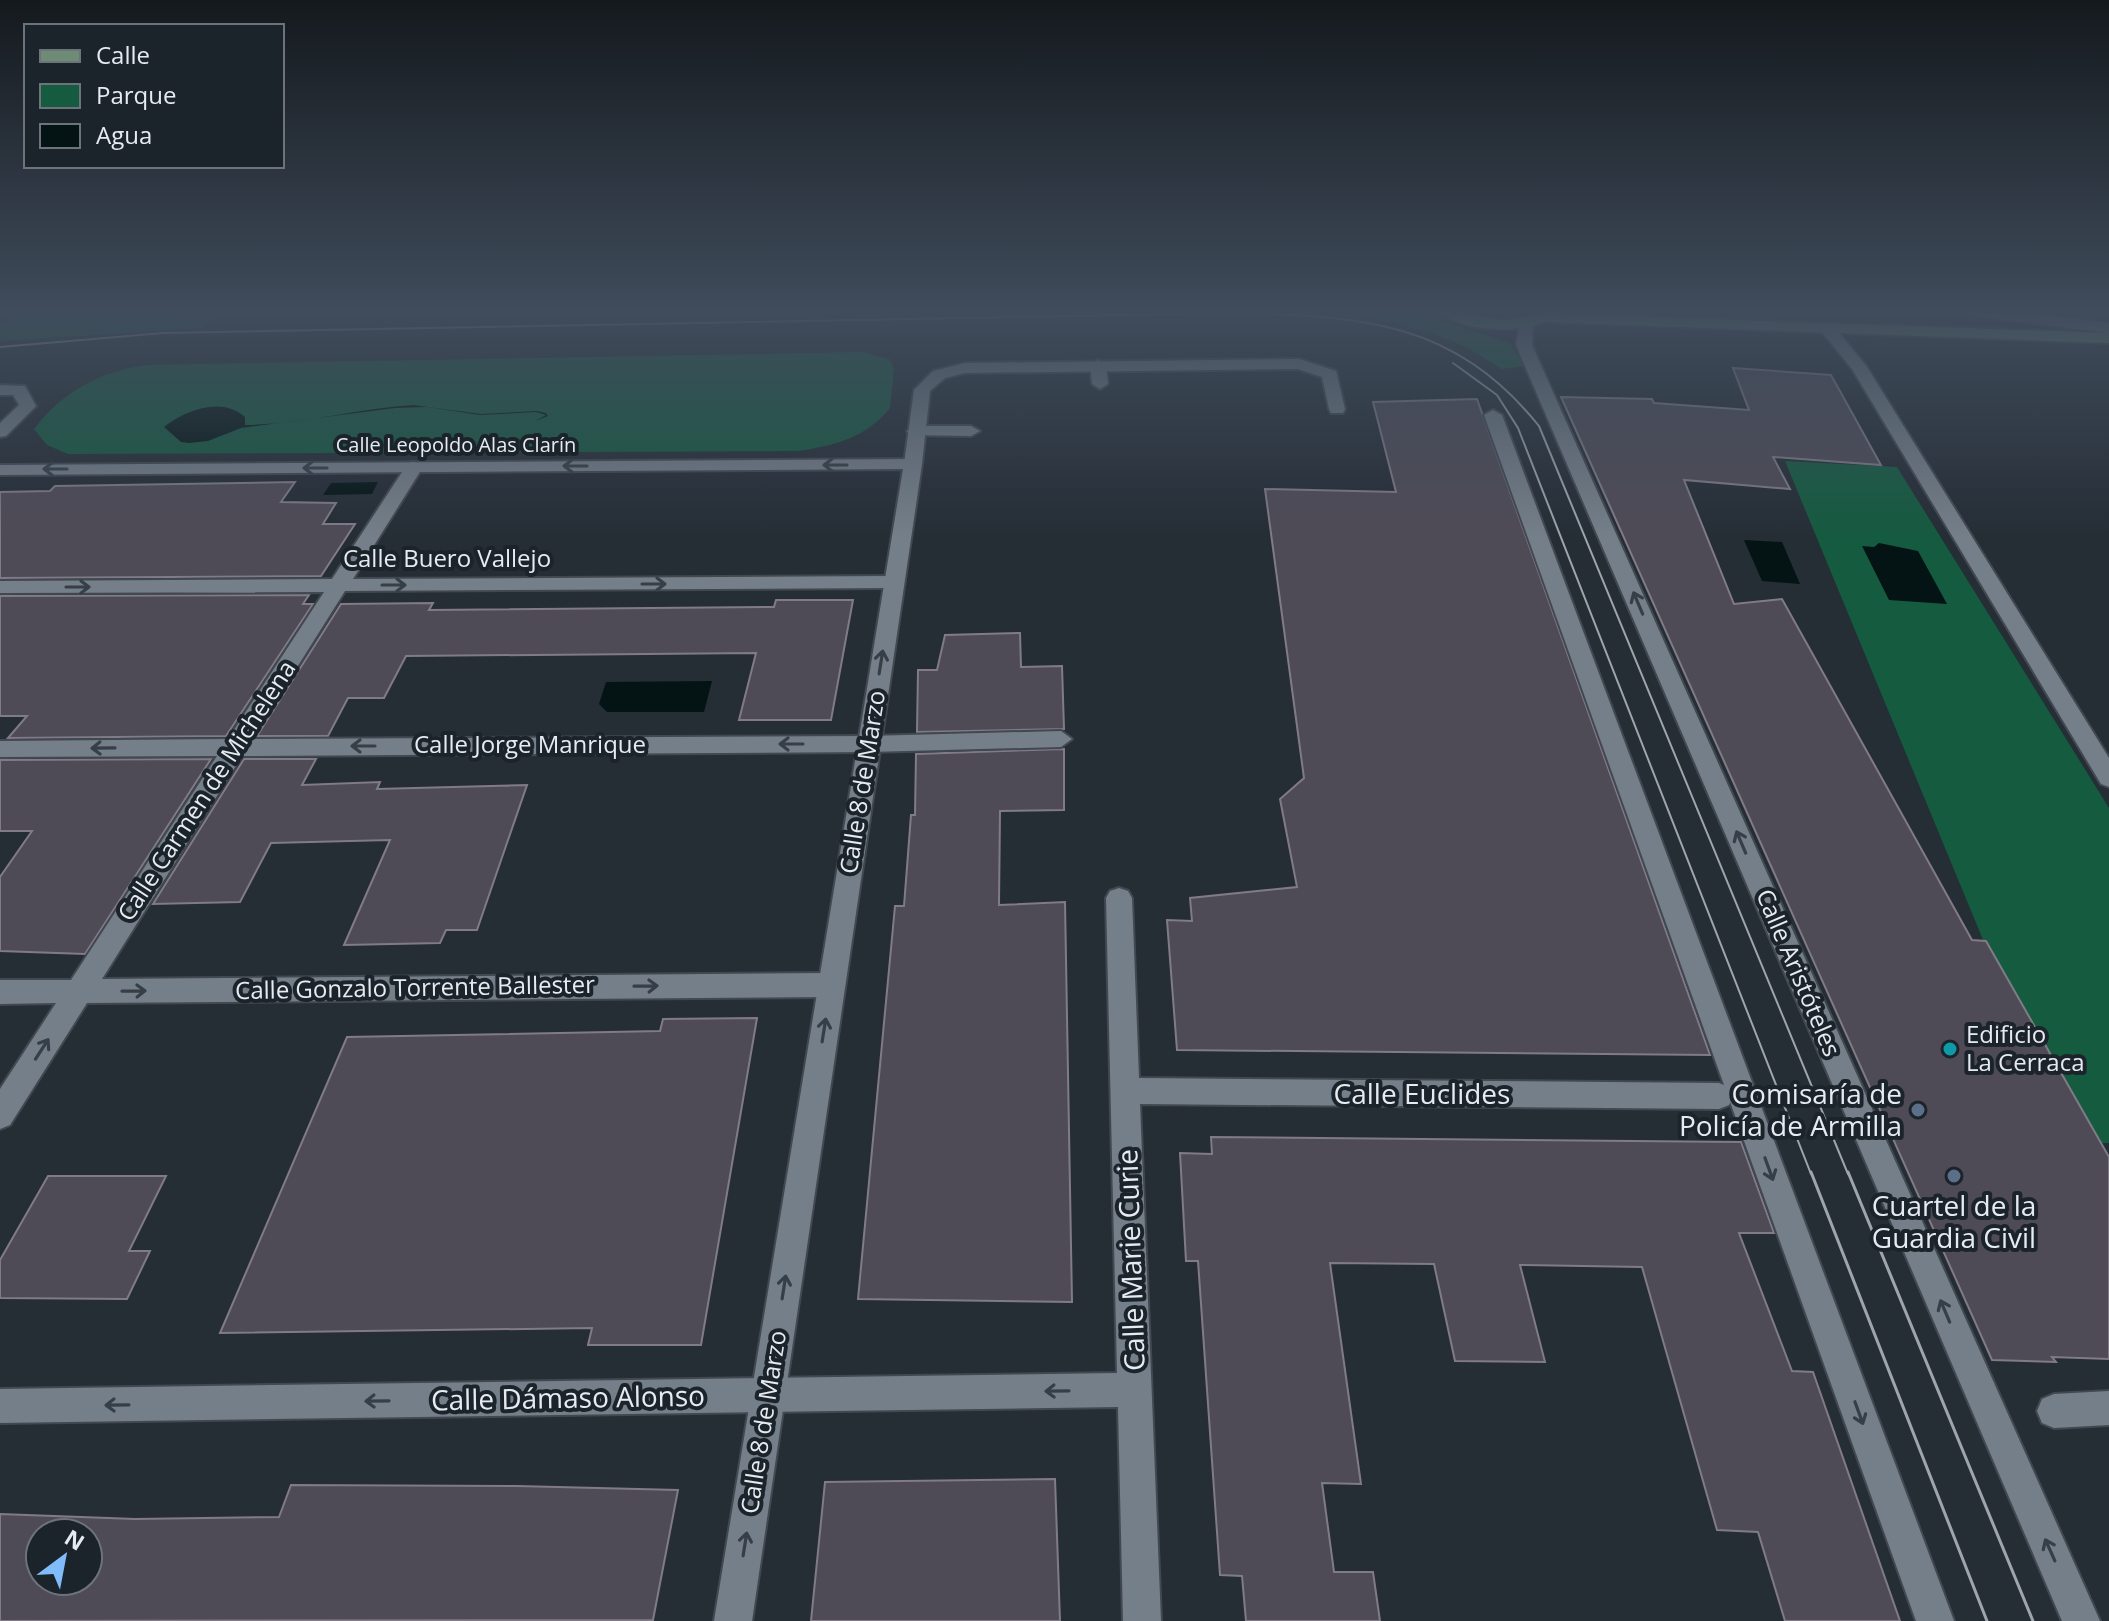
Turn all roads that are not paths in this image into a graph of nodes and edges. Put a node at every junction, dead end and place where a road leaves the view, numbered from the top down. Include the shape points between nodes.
1 (927, 386) edge
2 (1332, 386) edge
3 (1542, 386) edge
4 (1870, 386) edge
5 (0, 390) edge
6 (1337, 409) dead end
7 (1493, 415) dead end
8 (916, 431) junction
9 (971, 431) dead end
10 (0, 432) edge
11 (913, 464) junction
12 (414, 467) junction
13 (0, 470) edge
14 (893, 582) junction
15 (338, 586) junction
16 (0, 587) edge
17 (1061, 739) dead end
18 (869, 744) junction
19 (236, 746) junction
20 (0, 749) edge
21 (2109, 778) edge
22 (1119, 898) dead end
23 (830, 985) junction
24 (0, 992) edge
25 (79, 992) junction
26 (1125, 1091) junction
27 (1731, 1096) junction
28 (0, 1115) edge
29 (1135, 1390) junction
30 (768, 1395) junction
31 (0, 1406) edge
32 (2109, 1408) edge
33 (2054, 1411) dead end
34 (733, 1621) edge
35 (1142, 1621) edge
36 (1935, 1621) edge
37 (2081, 1621) edge

1 - 8 street, Calle 8 de Marzo
2 - 6 street, Calle 8 de Marzo
37 -> 3 street, Calle Aristóteles
4 - 21 street
5 - 10 street via 19,390 28,406
7 - 27 street
8 - 9 street
8 - 11 street, Calle 8 de Marzo
11 -> 12 street, Calle Leopoldo Alas Clarín
11 - 14 street, Calle 8 de Marzo
12 -> 13 street, Calle Leopoldo Alas Clarín
12 - 15 street, Calle Carmen de Michelena
15 -> 14 street, Calle Buero Vallejo
18 -> 14 street, Calle 8 de Marzo
16 -> 15 street, Calle Buero Vallejo
15 - 19 street, Calle Carmen de Michelena
17 - 18 street, Calle Jorge Manrique
18 -> 19 street, Calle Jorge Manrique
18 - 23 street, Calle 8 de Marzo
19 -> 20 street, Calle Jorge Manrique
19 - 25 street, Calle Carmen de Michelena
22 - 26 street, Calle Marie Curie
25 -> 23 street, Calle Gonzalo Torrente Ballester
30 -> 23 street, Calle 8 de Marzo
24 - 25 street, Calle Gonzalo Torrente Ballester
28 -> 25 street, Calle Carmen de Michelena
26 - 27 street, Calle Euclides
26 - 29 street, Calle Marie Curie
27 -> 36 street
29 -> 30 street, Calle Dámaso Alonso
29 - 35 street, Calle Marie Curie
30 -> 31 street, Calle Dámaso Alonso
34 -> 30 street, Calle 8 de Marzo
32 - 33 street

